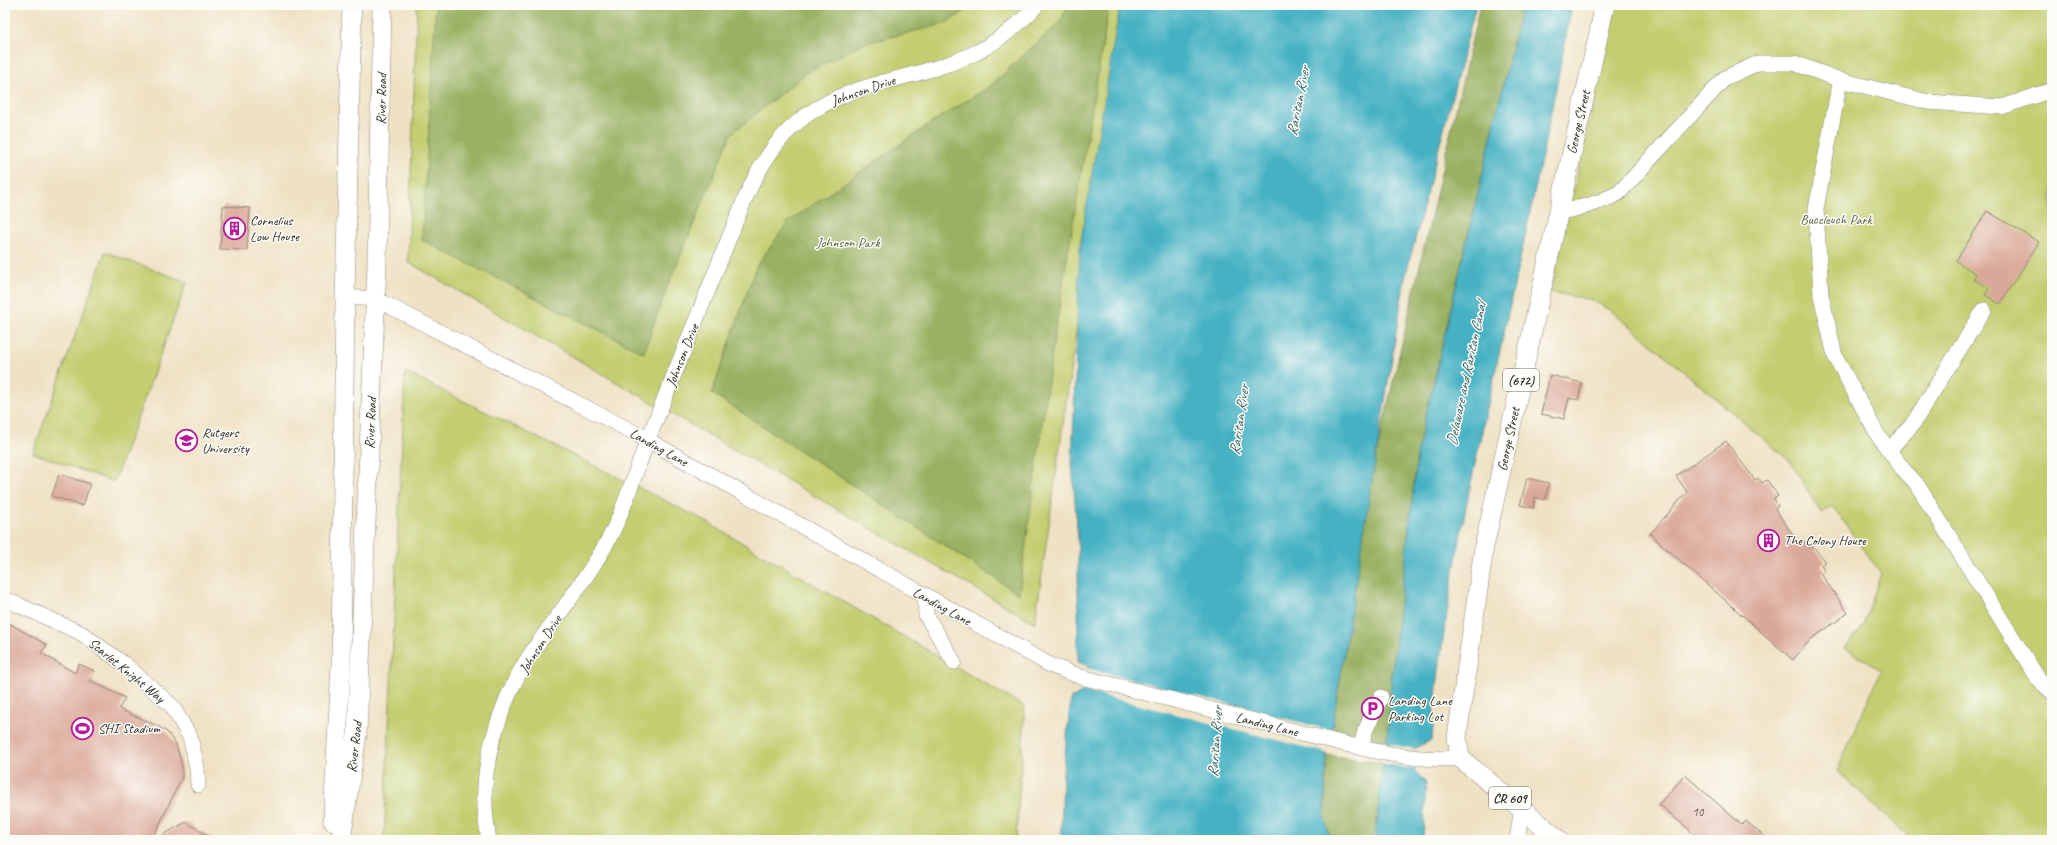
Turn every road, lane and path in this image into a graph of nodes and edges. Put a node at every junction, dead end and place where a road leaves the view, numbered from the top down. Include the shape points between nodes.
1 (352, 5) edge
2 (382, 5) edge
3 (1037, 5) edge
4 (1605, 5) edge
5 (1840, 80) junction
6 (2052, 90) edge
7 (1558, 212) junction
8 (345, 298) junction
9 (376, 299) junction
10 (1984, 310) dead end
11 (648, 440) junction
12 (1889, 450) junction
13 (925, 597) junction
14 (5, 599) edge
15 (954, 662) dead end
16 (2052, 692) edge
17 (1381, 697) dead end
18 (1363, 747) junction
19 (1460, 758) junction
20 (198, 785) dead end
21 (1522, 808) junction
22 (332, 840) edge
23 (341, 840) edge
24 (489, 840) edge
25 (1517, 840) edge
26 (1560, 840) edge

1 - 8 main road, River Road
2 - 9 main road, River Road
3 - 11 street, Johnson Drive via 1012,30 976,52 931,69 838,97 823,104 790,129 769,154 755,177
4 - 7 main road, George Street / (672)
5 - 6 street via 1928,102 2002,107
5 - 7 street via 1794,63 1758,63 1725,78 1620,193 1582,209
5 - 12 street via 1816,209 1821,295 1835,356 1877,434
7 - 19 main road, George Street / (672) via 1484,547 1457,737
8 - 9 street, Landing Lane
8 - 22 main road, River Road via 341,664
9 - 11 street, Landing Lane
9 - 23 main road, River Road via 357,734
10 - 12 street via 1912,426
11 - 13 street, Landing Lane
11 - 24 street, Johnson Drive via 622,513 603,549 530,654 496,729 487,766 484,816
12 - 16 street via 1916,483 2039,680
13 - 15 street via 926,615
13 - 18 street, Landing Lane via 1026,653 1081,677
14 - 20 street, Scarlet Knight Way via 81,633 124,664 172,706 190,737
17 - 18 street via 1364,731
18 - 19 street, Landing Lane via 1416,759
19 - 21 main road, CR 609
21 - 25 street
21 - 26 main road, CR 609

